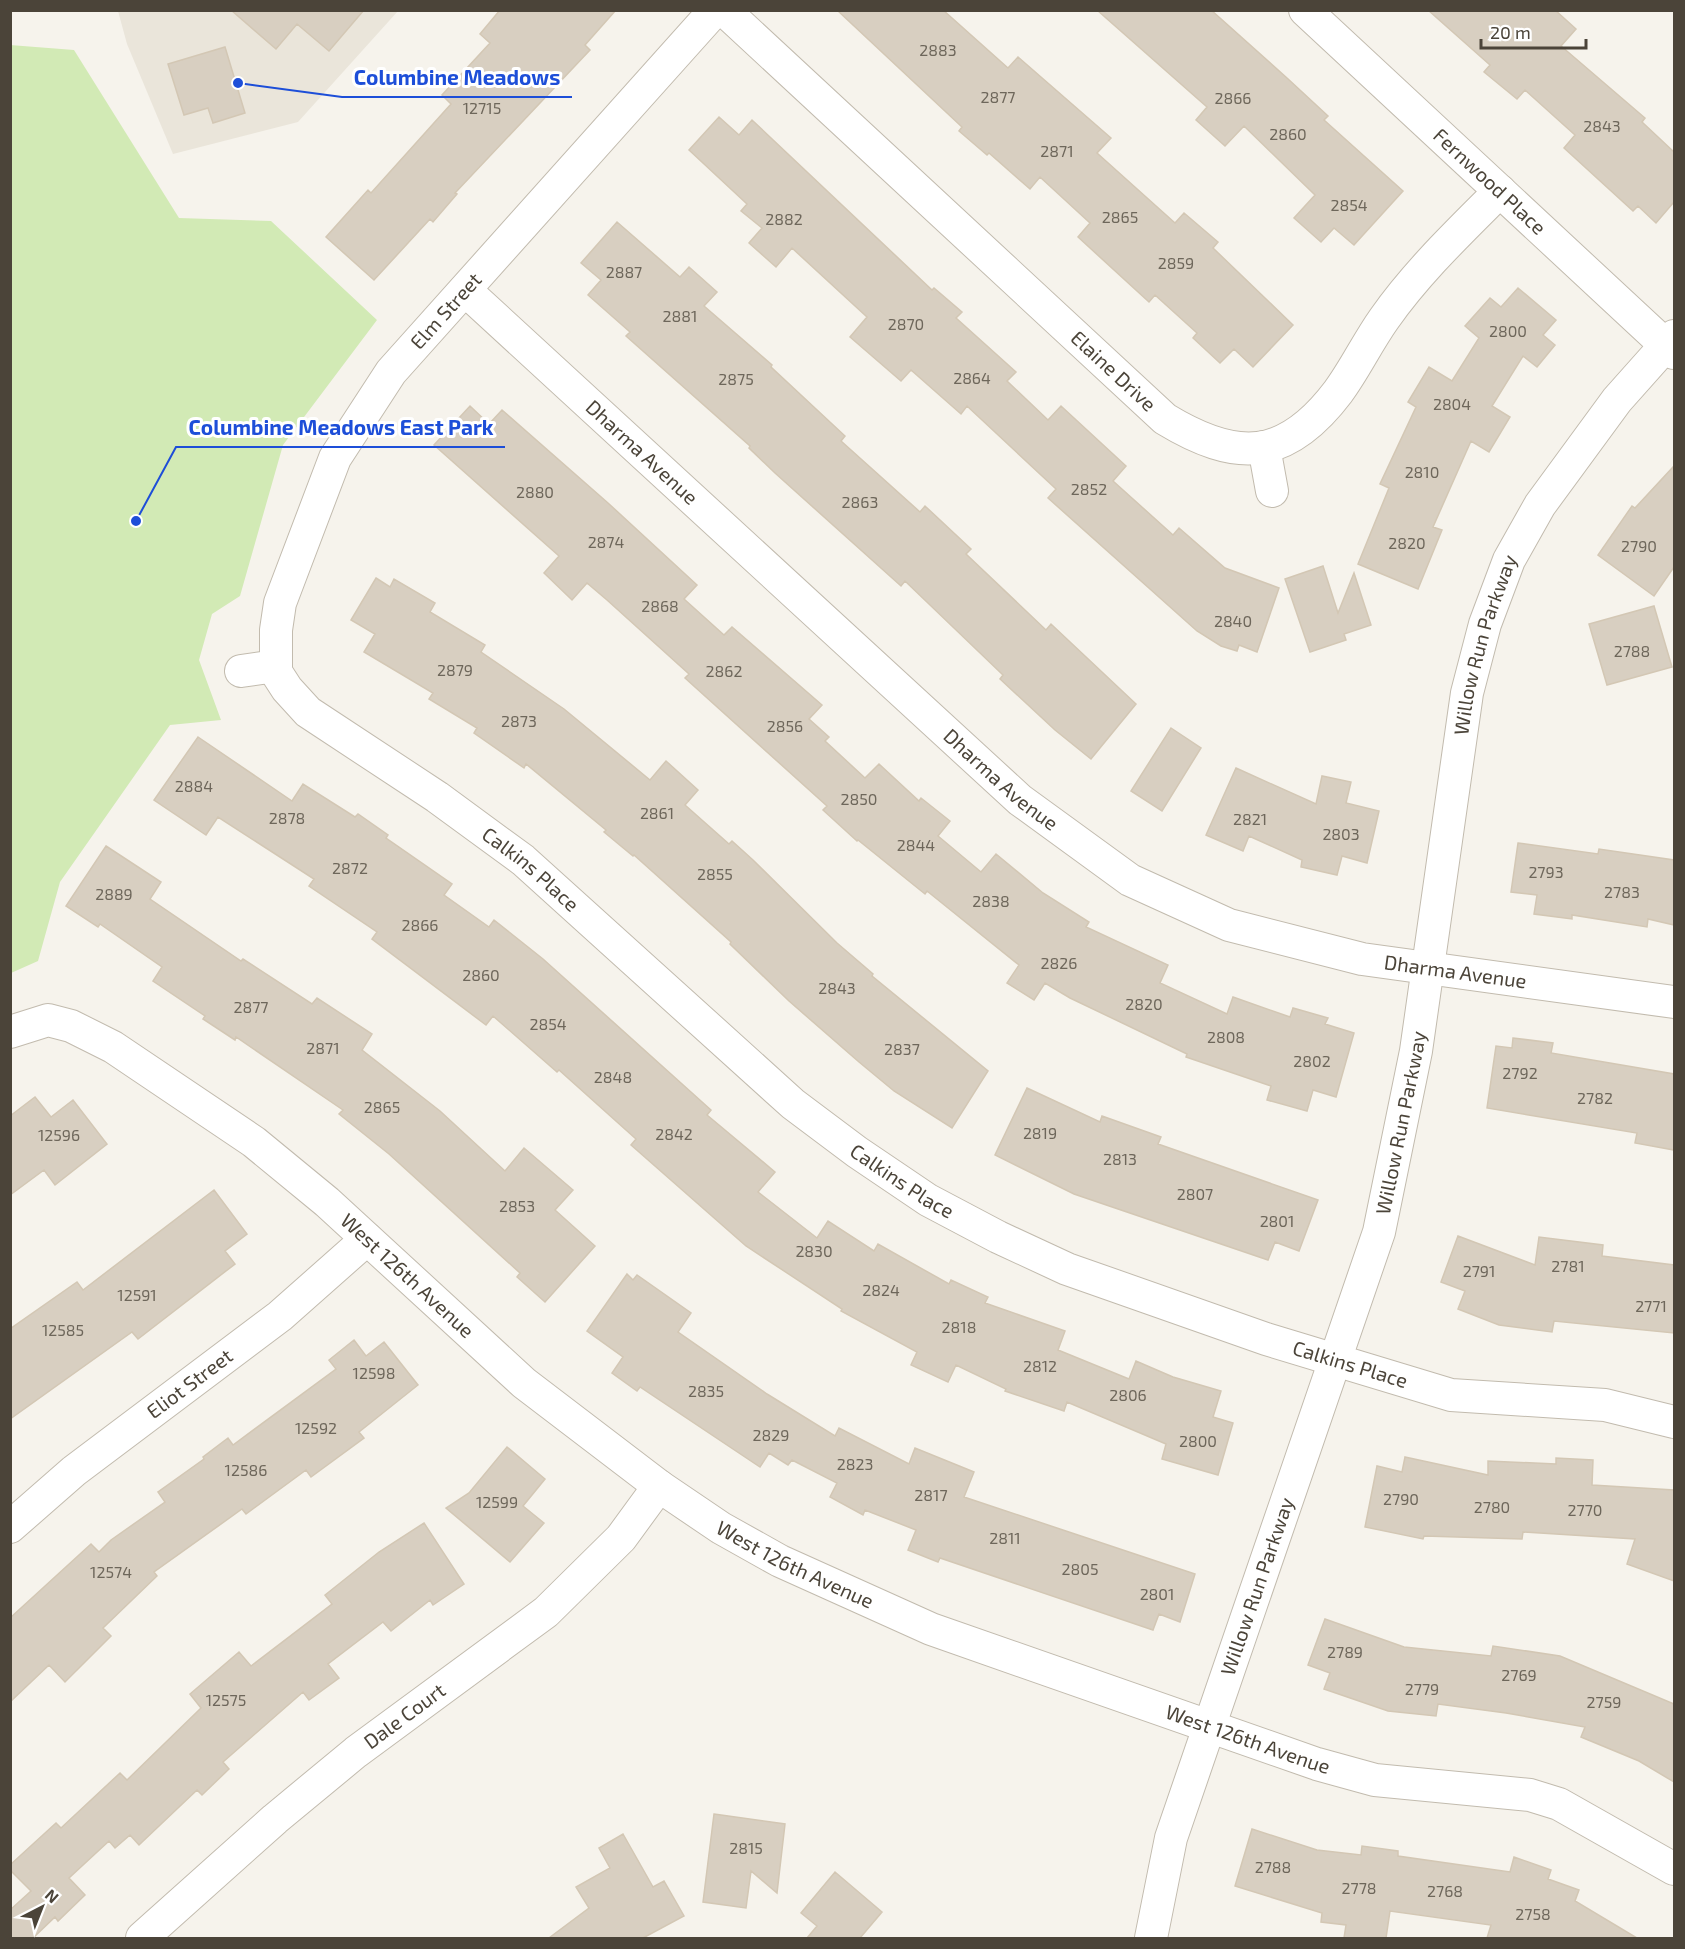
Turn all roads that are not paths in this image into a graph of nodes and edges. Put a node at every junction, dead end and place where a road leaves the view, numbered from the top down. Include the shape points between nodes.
1 (715, 10) edge
2 (724, 10) edge
3 (1305, 10) edge
4 (1500, 191) junction
5 (465, 290) junction
6 (1672, 345) edge
7 (1264, 447) junction
8 (1272, 491) dead end
9 (276, 666) junction
10 (241, 671) dead end
11 (1427, 968) junction
12 (1674, 1002) edge
13 (10, 1032) edge
14 (367, 1239) junction
15 (1336, 1360) junction
16 (1674, 1422) edge
17 (659, 1486) junction
18 (10, 1527) edge
19 (1209, 1727) junction
20 (1674, 1869) edge
21 (142, 1938) edge
22 (1151, 1938) edge

1 - 5 street, Elm Street
2 - 7 street, Elaine Drive via 1165,419 1191,435 1219,445 1248,450
3 - 4 street, Fernwood Place
4 - 6 street, Fernwood Place
4 - 7 street, Elaine Drive via 1407,289 1337,393 1299,432
5 - 9 street, Elm Street via 391,372 335,458 280,603
5 - 11 street, Dharma Avenue via 1020,800 1130,880 1229,925 1362,959
6 - 11 street, Willow Run Parkway via 1617,400 1554,486 1509,560 1485,624 1467,693
7 - 8 street
9 - 10 street
9 - 15 street, Calkins Place via 287,689 308,712 437,797 523,860 793,1104 928,1200 1067,1269
11 - 12 street, Dharma Avenue
11 - 15 street, Willow Run Parkway via 1416,1051 1379,1232
13 - 14 street, West 126th Avenue via 48,1020 71,1026 113,1047 254,1142
14 - 17 street, West 126th Avenue via 524,1383
14 - 18 street, Eliot Street via 280,1316 74,1471
15 - 16 street, Calkins Place via 1451,1395 1605,1405
15 - 19 street, Willow Run Parkway
17 - 19 street, West 126th Avenue via 721,1528 780,1561 931,1629
17 - 21 street, Dale Court via 621,1538 546,1612 356,1752
19 - 20 street, West 126th Avenue via 1375,1780 1530,1796 1559,1804
19 - 22 street, Willow Run Parkway via 1171,1838

